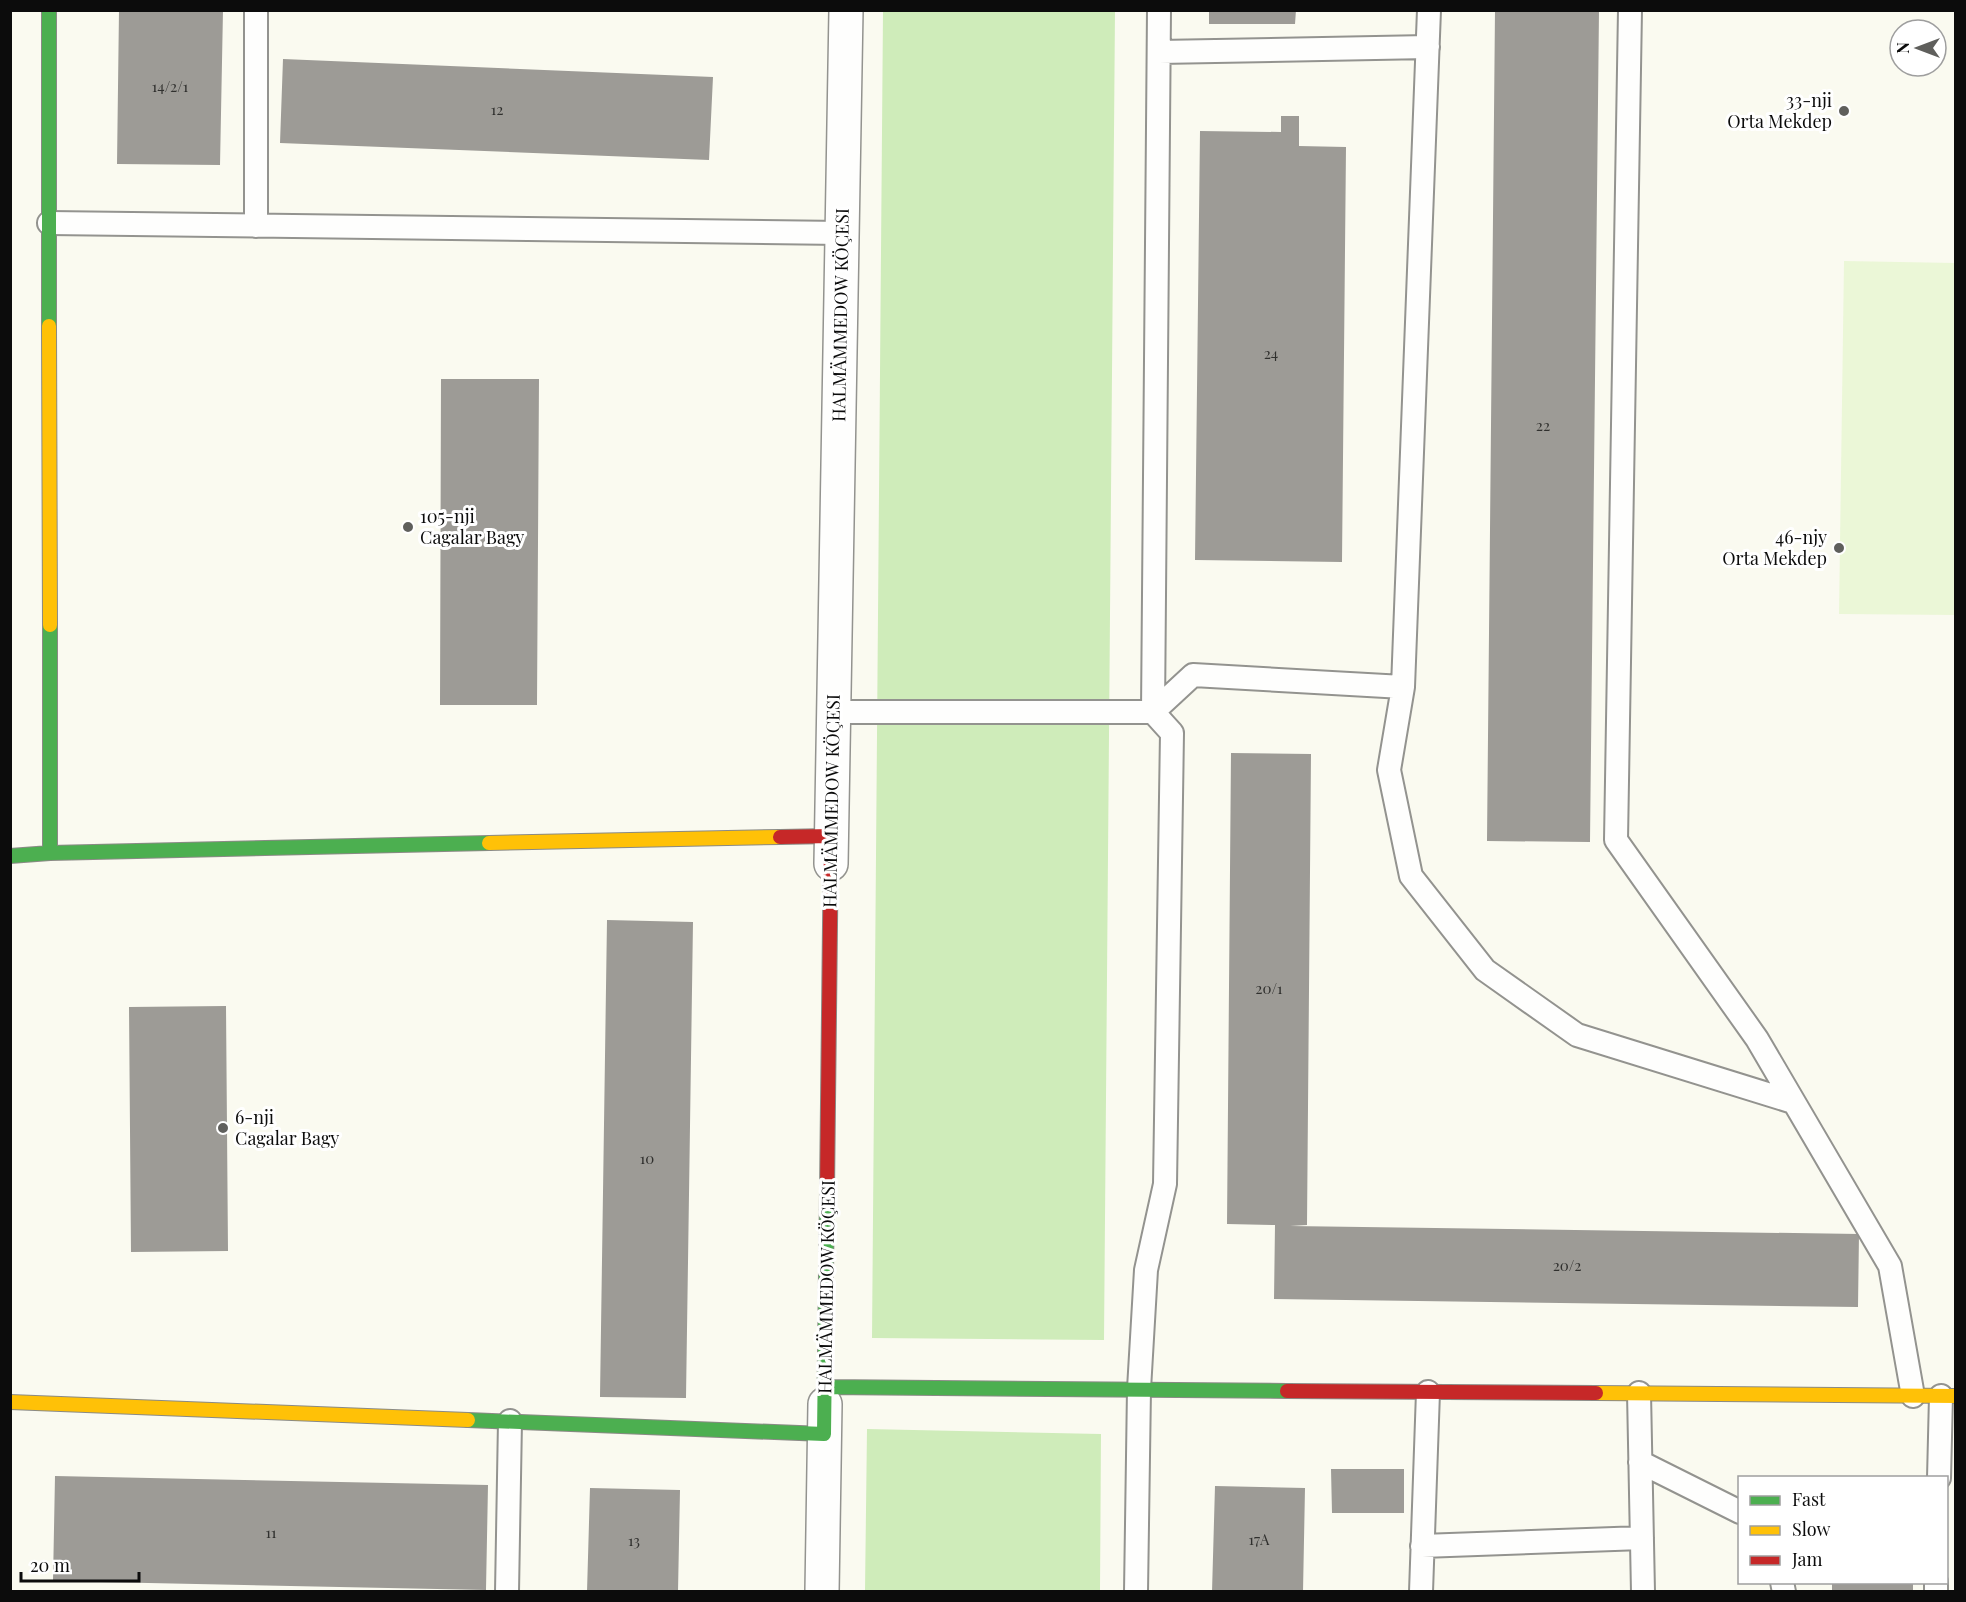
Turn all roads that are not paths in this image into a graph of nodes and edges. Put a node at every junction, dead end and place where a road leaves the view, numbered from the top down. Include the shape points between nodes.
1 (49, 10) edge
2 (256, 10) edge
3 (846, 10) edge
4 (1159, 10) edge
5 (1429, 10) edge
6 (1630, 10) edge
7 (1428, 47) junction
8 (1158, 52) junction
9 (49, 224) junction
10 (255, 226) junction
11 (842, 233) junction
12 (1403, 687) junction
13 (834, 712) junction
14 (1153, 712) junction
15 (50, 853) junction
16 (10, 856) edge
17 (831, 860) junction
18 (1793, 1102) junction
19 (826, 1387) junction
20 (1139, 1389) junction
21 (1428, 1392) junction
22 (1639, 1393) junction
23 (1913, 1396) junction
24 (1948, 1396) edge
25 (10, 1402) edge
26 (510, 1422) junction
27 (824, 1434) junction
28 (1640, 1462) junction
29 (1939, 1476) edge
30 (1738, 1511) edge
31 (1642, 1538) junction
32 (1422, 1546) junction
33 (507, 1592) edge
34 (822, 1592) edge
35 (1136, 1592) edge
36 (1421, 1592) edge
37 (1643, 1592) edge

1 - 9 street
2 - 10 lane
3 - 11 street, HALMÄMMEDOW KÖÇESI
4 - 8 lane
5 - 7 lane
6 - 18 lane via 1616,840 1757,1040
7 - 8 lane
7 - 12 lane
8 - 14 lane
9 - 10 lane
9 - 15 street
10 - 11 lane
11 - 13 street, HALMÄMMEDOW KÖÇESI
12 - 14 lane via 1193,675
12 - 18 lane via 1389,770 1411,876 1485,970 1577,1035
13 - 14 lane
13 - 17 street, HALMÄMMEDOW KÖÇESI
14 - 20 lane via 1172,733 1165,1184 1146,1269
15 - 16 street
15 - 17 street
17 - 19 street, HALMÄMMEDOW KÖÇESI
17 - 27 street
18 - 23 lane via 1890,1266
19 - 20 street
19 - 27 street, HALMÄMMEDOW KÖÇESI
20 - 21 street
20 - 35 lane
21 - 22 street
21 - 32 lane
22 - 23 street
22 - 28 lane
23 - 24 street
24 - 29 lane
25 - 26 street
26 - 27 street
26 - 33 lane
27 - 34 street, HALMÄMMEDOW KÖÇESI
28 - 30 lane
28 - 31 lane
31 - 32 lane
31 - 37 lane
32 - 36 lane

